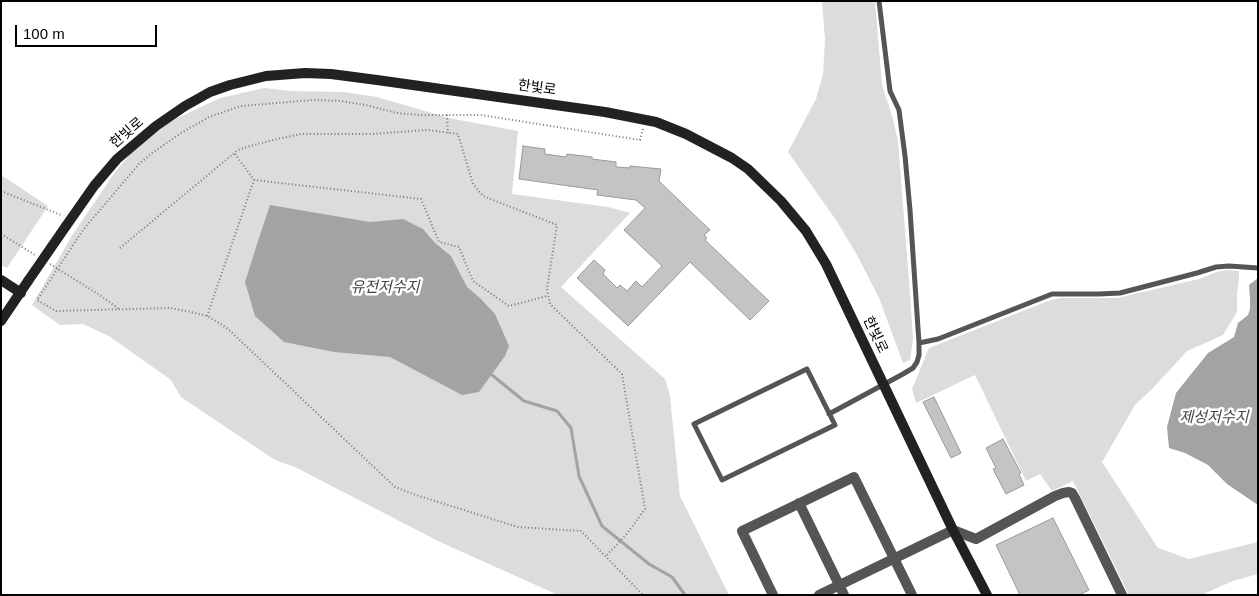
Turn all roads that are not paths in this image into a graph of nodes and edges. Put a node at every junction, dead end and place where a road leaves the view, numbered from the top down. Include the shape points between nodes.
1 (879, 1) edge
2 (1258, 268) edge
3 (1, 280) edge
4 (21, 293) junction
5 (1, 321) edge
6 (919, 343) junction
7 (884, 385) junction
8 (829, 414) junction
9 (799, 503) junction
10 (953, 530) junction
11 (894, 558) junction
12 (841, 590) edge
13 (774, 595) edge
14 (819, 595) edge
15 (912, 595) edge
16 (987, 595) edge
17 (1122, 595) edge

1 - 6 lane via 890,91 899,110 905,156
2 - 6 lane via 1216,267 1120,292 1052,294 938,339
3 - 4 street
4 - 5 street, 한빛로
4 - 7 street, 한빛로, bridge via 94,186 117,159 156,126 210,92 230,85 266,76 331,74 645,119 686,134 732,158 748,169 806,231 826,264
6 - 7 lane via 919,355 913,368
7 - 8 lane
7 - 10 street, 한빛로
8 - 8 lane via 807,369 694,424 722,480 834,425
9 - 11 street via 854,477
9 - 12 street
9 - 13 street via 742,531
10 - 11 street
10 - 16 street, 한빛로
10 - 17 street via 976,539 1055,496 1072,493
11 - 12 street
11 - 15 street
12 - 14 street

